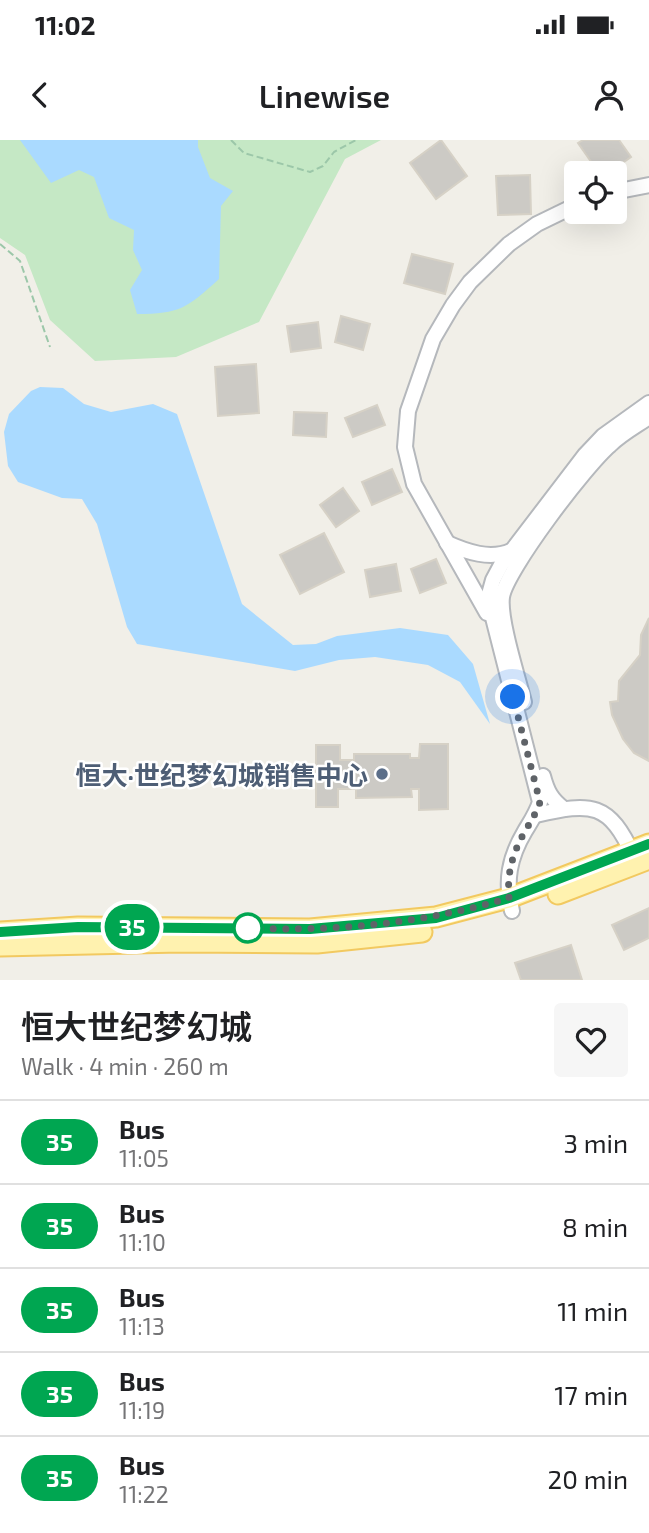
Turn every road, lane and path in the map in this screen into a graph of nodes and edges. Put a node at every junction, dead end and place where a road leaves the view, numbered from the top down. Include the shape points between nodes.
1 (231, 140) edge
2 (356, 140) edge
3 (649, 185) edge
4 (627, 189) edge
5 (564, 211) edge
6 (0, 244) edge
7 (50, 348) dead end
8 (649, 403) edge
9 (649, 417) edge
10 (447, 543) junction
11 (511, 551) junction
12 (494, 626) junction
13 (564, 809) junction
14 (536, 815) junction
15 (642, 855) edge
16 (511, 905) junction
17 (0, 932) edge
18 (0, 946) edge

1 - 2 path via 244,153 310,172
3 - 4 street
5 - 10 street via 509,244 470,282 433,339 408,411 405,447 414,484
6 - 7 path via 20,261
8 - 11 street via 585,455
9 - 13 street via 610,444 591,464 509,575 502,598 547,791
10 - 11 street via 468,553
10 - 12 street
11 - 12 street via 488,598
12 - 14 street via 540,802
13 - 14 street
13 - 15 street via 605,813
14 - 16 street via 510,860
15 - 16 main road
16 - 17 main road via 436,918 324,928 78,927
16 - 18 main road via 451,927 317,943

